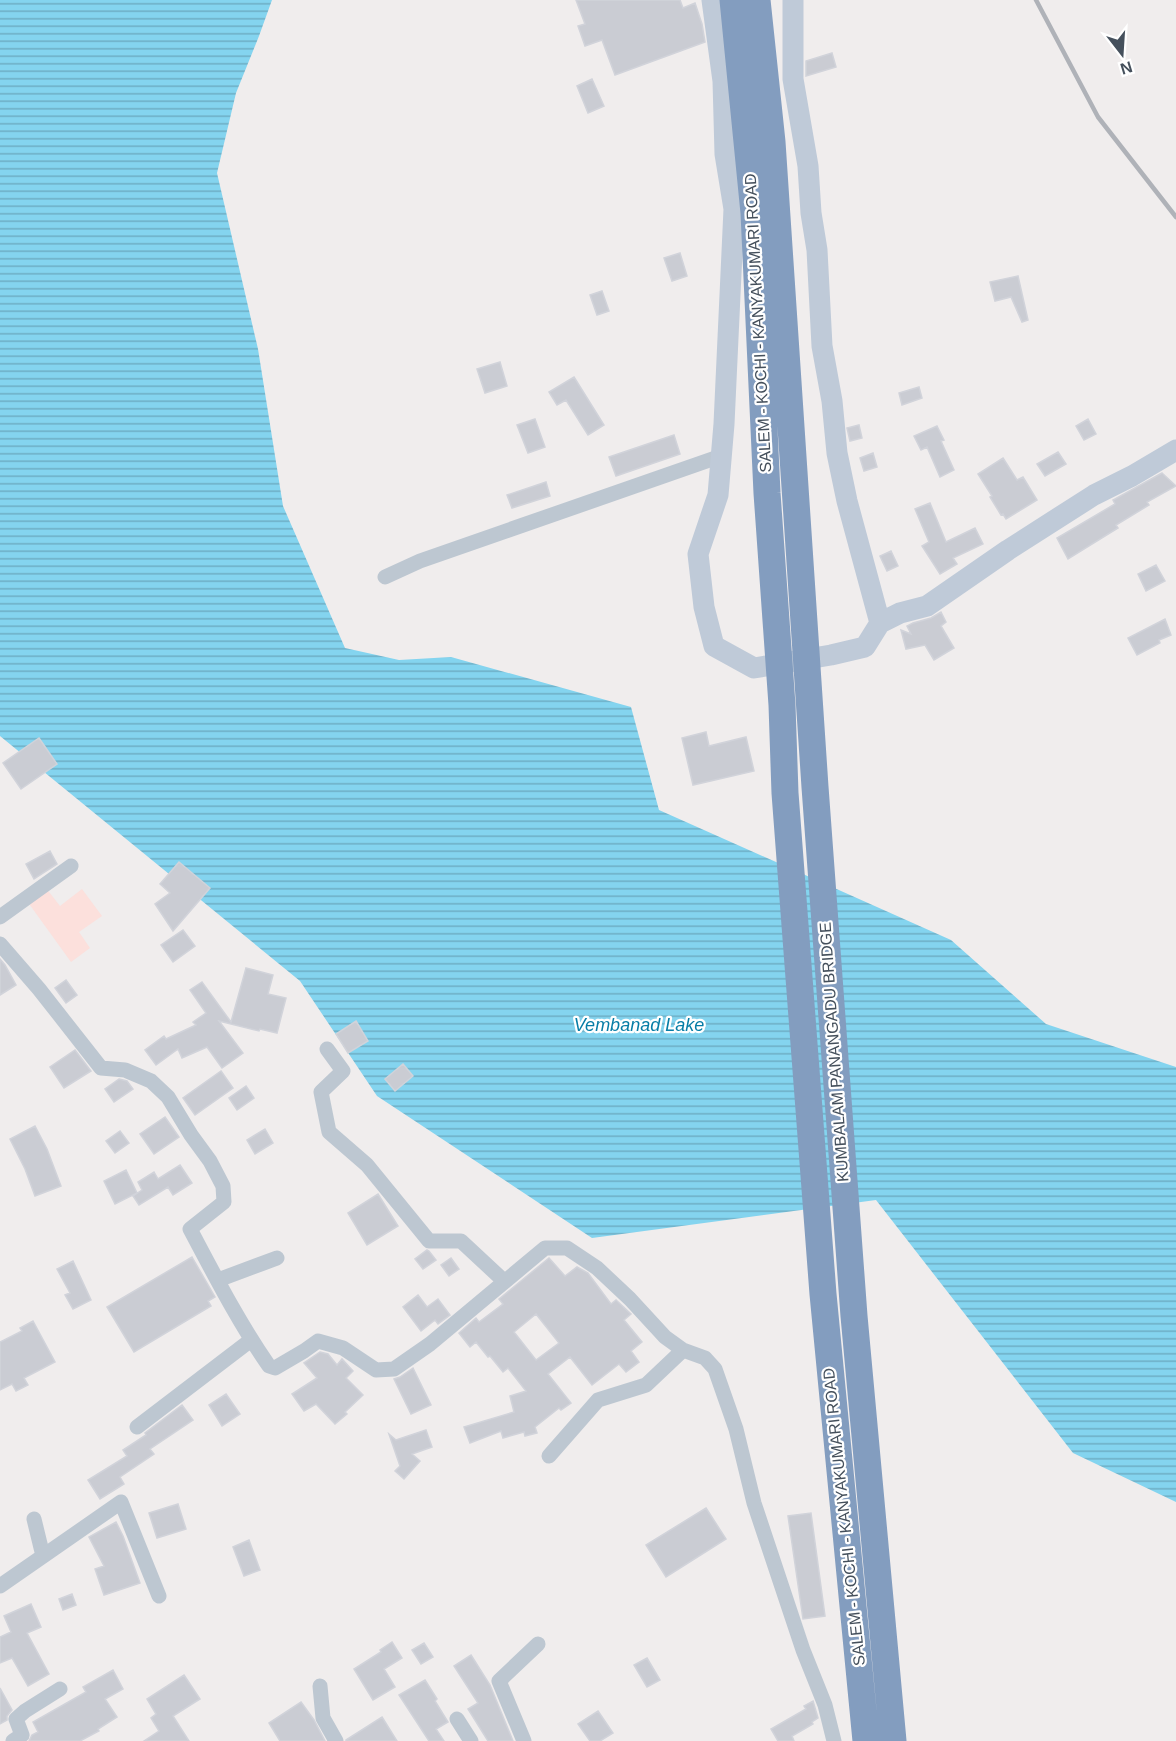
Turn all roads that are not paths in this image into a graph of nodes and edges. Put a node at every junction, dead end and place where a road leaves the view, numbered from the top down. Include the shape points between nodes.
1 (712, 0) edge
2 (733, 0) edge
3 (758, 0) edge
4 (793, 0) edge
5 (1176, 450) edge
6 (721, 456) junction
7 (386, 577) dead end
8 (880, 623) junction
9 (815, 787) joint
10 (785, 793) joint
11 (70, 866) dead end
12 (0, 917) edge
13 (0, 944) edge
14 (327, 1049) dead end
15 (277, 1258) dead end
16 (218, 1280) junction
17 (504, 1281) junction
18 (823, 1294) joint
19 (854, 1316) joint
20 (251, 1340) junction
21 (682, 1350) junction
22 (137, 1427) dead end
23 (549, 1456) dead end
24 (34, 1519) dead end
25 (43, 1556) junction
26 (0, 1586) edge
27 (159, 1596) dead end
28 (538, 1644) dead end
29 (320, 1686) dead end
30 (60, 1689) dead end
31 (457, 1719) dead end
32 (13, 1741) edge
33 (336, 1741) edge
34 (471, 1741) edge
35 (524, 1741) edge
36 (834, 1741) edge
37 (866, 1741) edge
38 (893, 1741) edge

1 - 6 street via 723,81 725,154 735,209
2 - 10 highway, SALEM - KOCHI - KANYAKUMARI ROAD via 754,213
3 - 9 highway, SALEM - KOCHI - KANYAKUMARI ROAD via 772,142
4 - 8 street via 793,79 808,166 822,346 847,501
5 - 8 street via 1094,495 927,606
6 - 7 street via 420,561
6 - 8 street via 718,495 698,554 704,607 714,646 754,668 865,647
9 - 19 highway, KUMBALAM PANANGADU BRIDGE
10 - 18 highway, KUMBALAM PANANGADU BRIDGE
11 - 12 street
13 - 16 street via 101,1068 125,1070 151,1081 168,1097 210,1161 223,1185 224,1202 190,1229
14 - 17 street via 343,1071 321,1092 329,1132 367,1165 429,1241 461,1241
15 - 16 street
16 - 20 street
17 - 20 street via 394,1369 376,1370 343,1348 318,1341 275,1368 269,1366
17 - 21 street via 545,1248 567,1248 597,1268
18 - 37 highway, SALEM - KOCHI - KANYAKUMARI ROAD
19 - 38 highway, SALEM - KOCHI - KANYAKUMARI ROAD
20 - 22 street
21 - 23 street via 646,1385 598,1401
21 - 36 street via 705,1358 715,1370 736,1429 754,1503
24 - 25 street
25 - 26 street
25 - 27 street via 122,1502
28 - 35 street via 499,1681
29 - 33 street via 323,1718
30 - 32 street via 16,1719 22,1735
31 - 34 street

